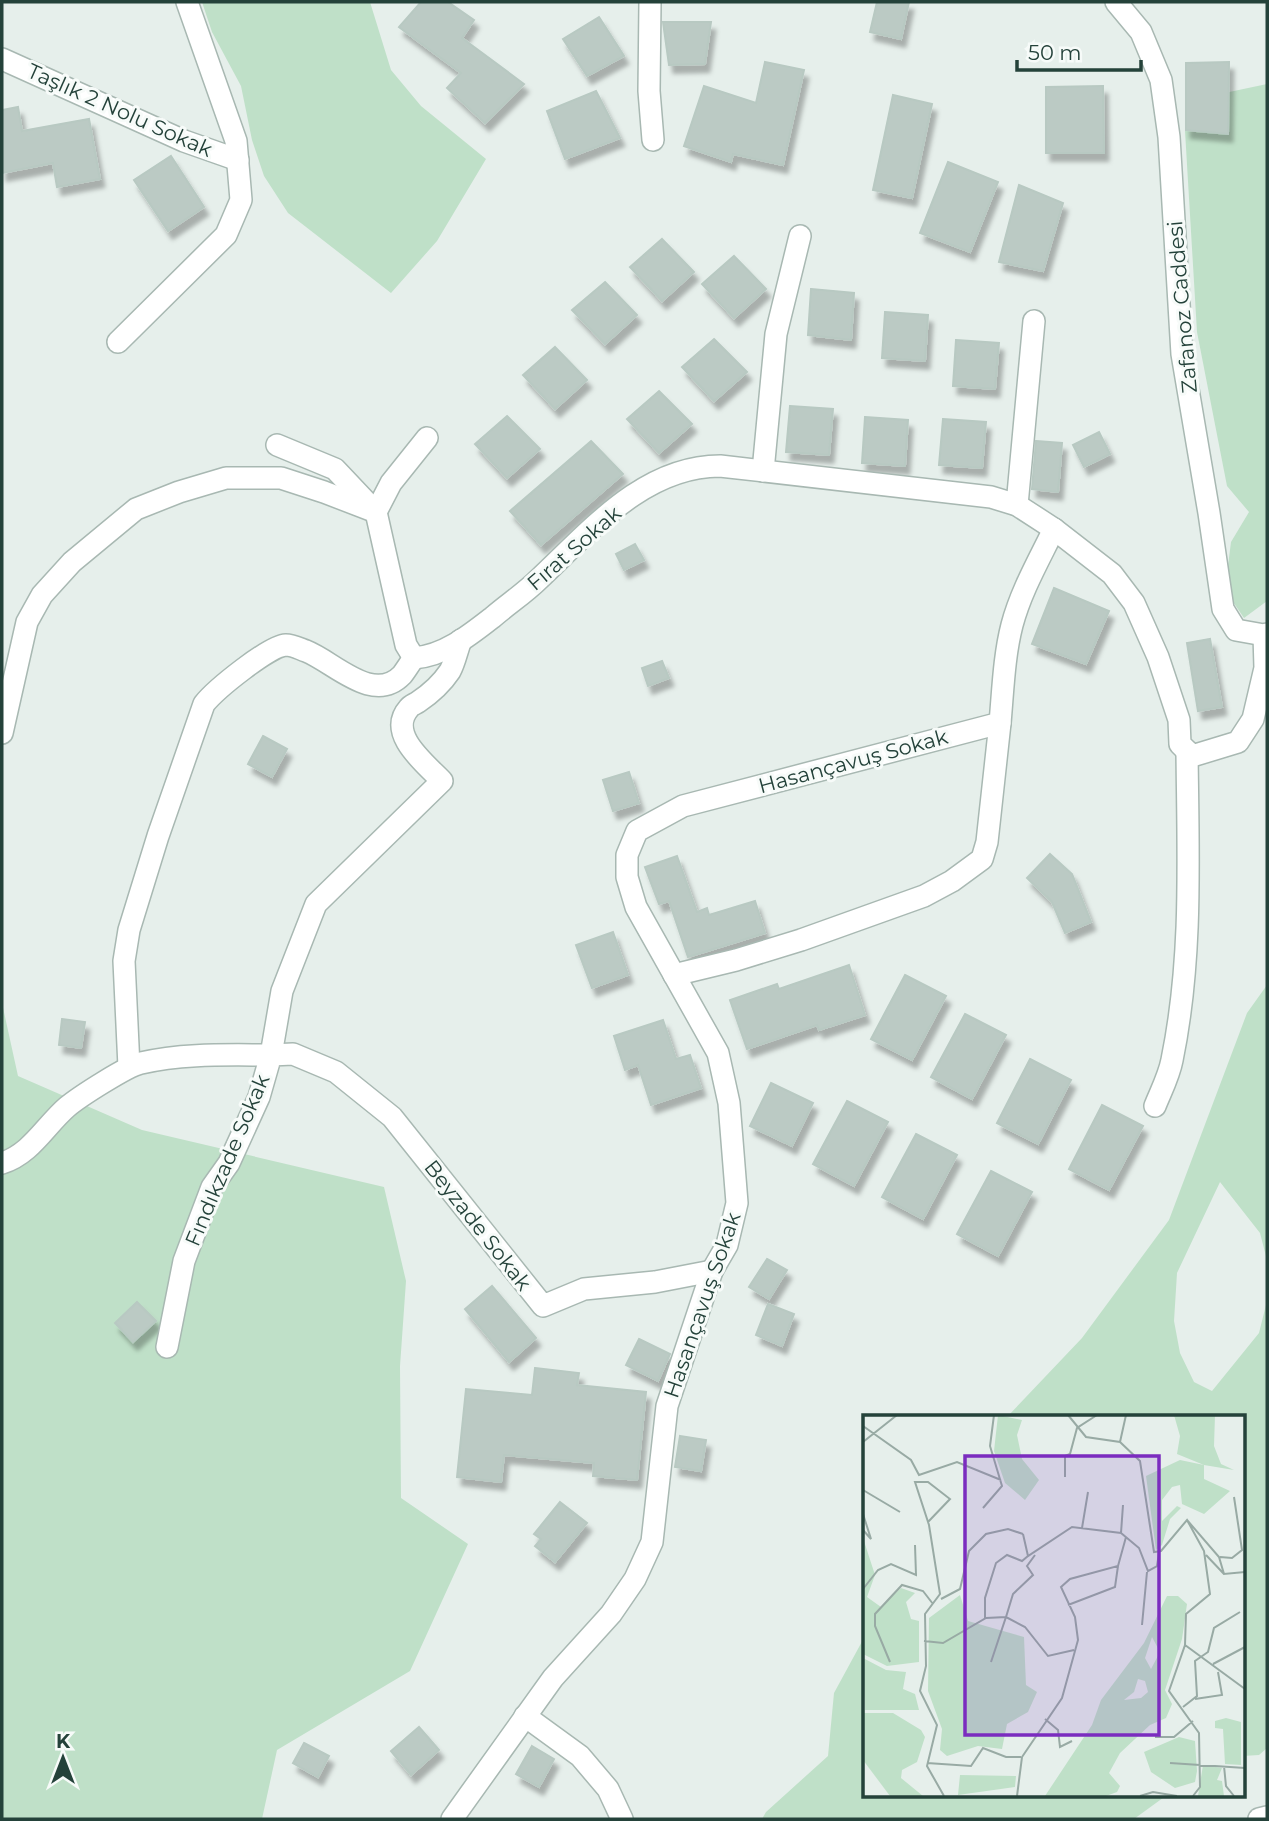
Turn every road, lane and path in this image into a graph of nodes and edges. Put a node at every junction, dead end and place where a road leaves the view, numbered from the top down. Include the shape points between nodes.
1 (187, 2) edge
2 (650, 2) edge
3 (1116, 2) edge
4 (2, 59) edge
5 (653, 140) dead end
6 (238, 160) junction
7 (800, 236) dead end
8 (1034, 321) dead end
9 (118, 342) dead end
10 (428, 438) dead end
11 (277, 445) dead end
12 (763, 471) junction
13 (1017, 505) junction
14 (376, 512) junction
15 (1054, 529) junction
16 (1266, 634) edge
17 (461, 640) junction
18 (414, 658) junction
19 (1000, 723) junction
20 (2, 733) edge
21 (1187, 751) junction
22 (674, 975) junction
23 (271, 1055) junction
24 (129, 1068) junction
25 (1155, 1106) dead end
26 (2, 1163) edge
27 (712, 1271) junction
28 (167, 1347) dead end
29 (525, 1716) junction
30 (1267, 1817) edge
31 (452, 1819) edge
32 (622, 1819) edge
33 (1259, 1819) edge

1 - 6 street via 236,141
2 - 5 street
3 - 16 street, Zafanoz Caddesi via 1141,32 1161,80 1169,137 1182,354 1223,609 1236,631
4 - 6 street, Taşlık 2 Nolu Sokak via 184,141
6 - 9 street via 241,200 226,235
7 - 12 street via 776,334
8 - 13 street
10 - 14 street via 391,483
11 - 14 street via 335,469
12 - 13 street, Fırat Sokak via 991,497
12 - 17 street, Fırat Sokak via 699,466 657,480 593,525 536,582
13 - 15 street, Fırat Sokak
14 - 18 street via 406,645
14 - 20 street via 281,478 226,478 136,509 72,562 42,595 27,622
15 - 19 street via 1012,624
15 - 21 street, Fırat Sokak via 1112,574 1134,603 1158,657 1179,720 1180,744
16 - 21 street via 1265,668 1253,719 1238,743 1192,756
17 - 18 street, Fırat Sokak via 431,656
17 - 23 street, Fındıkzade Sokak via 452,669 409,708 402,724 411,749 442,781 316,904 282,991
18 - 24 street via 401,677 385,686 371,686 313,654 290,645 277,646 204,704 130,930 124,961
19 - 22 street via 982,859 924,896 801,940
19 - 22 street, Hasançavuş Sokak via 683,806 637,831 626,855 626,877 636,907
21 - 25 street, Fırat Sokak via 1185,967 1171,1063
22 - 27 street, Hasançavuş Sokak via 718,1052 729,1103 737,1203 727,1245
23 - 24 street via 206,1055
23 - 27 street, Beyzade Sokak via 293,1054 336,1072 393,1117 542,1306 584,1289
23 - 28 street, Fındıkzade Sokak via 259,1097 229,1163 212,1187 184,1261
24 - 26 street via 68,1107 30,1146
27 - 29 street, Hasançavuş Sokak via 667,1406 652,1542 635,1579 611,1614
29 - 31 street, Hasançavuş Sokak
29 - 32 street via 580,1756 608,1788
30 - 33 street

